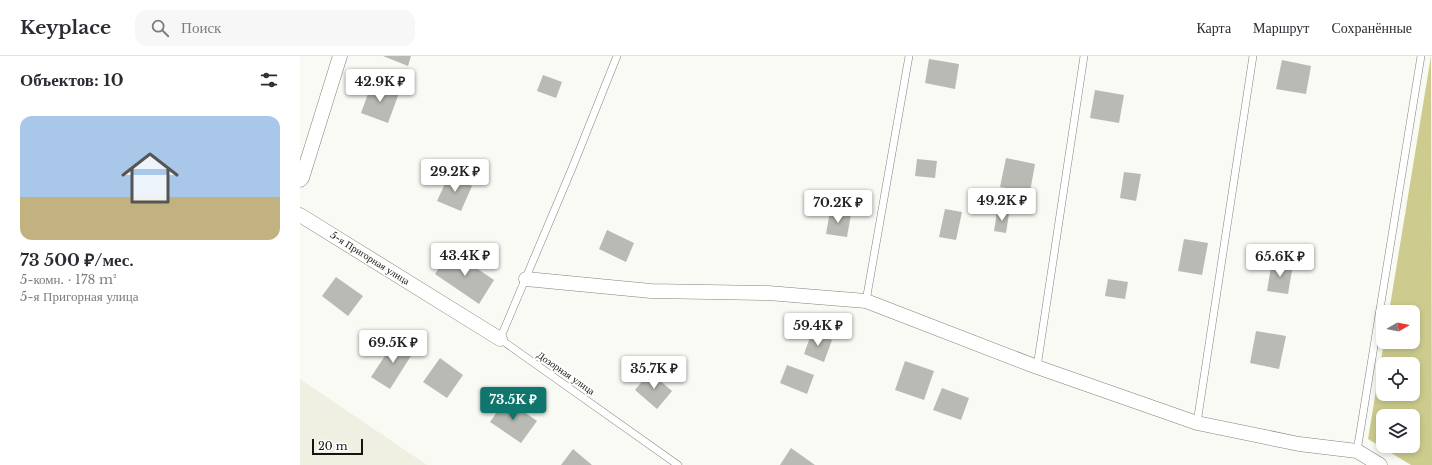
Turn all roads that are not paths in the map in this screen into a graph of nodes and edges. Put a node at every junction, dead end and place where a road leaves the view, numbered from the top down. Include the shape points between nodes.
1 (340, 56) edge
2 (617, 56) edge
3 (909, 56) edge
4 (1084, 56) edge
5 (1253, 56) edge
6 (1421, 56) edge
7 (300, 180) edge
8 (300, 215) edge
9 (526, 279) junction
10 (866, 300) junction
11 (500, 339) junction
12 (1036, 367) junction
13 (1197, 423) junction
14 (1357, 451) junction
15 (678, 465) edge
16 (1380, 465) edge

1 - 7 street
2 - 9 lane
3 - 10 lane
4 - 12 lane
5 - 13 lane
6 - 14 lane
8 - 11 street, 5-я Пригорная улица
9 - 10 street via 651,291 768,293
9 - 11 lane
10 - 12 street
11 - 15 lane, Дозорная улица
12 - 13 street
13 - 14 street via 1299,444
14 - 16 street

